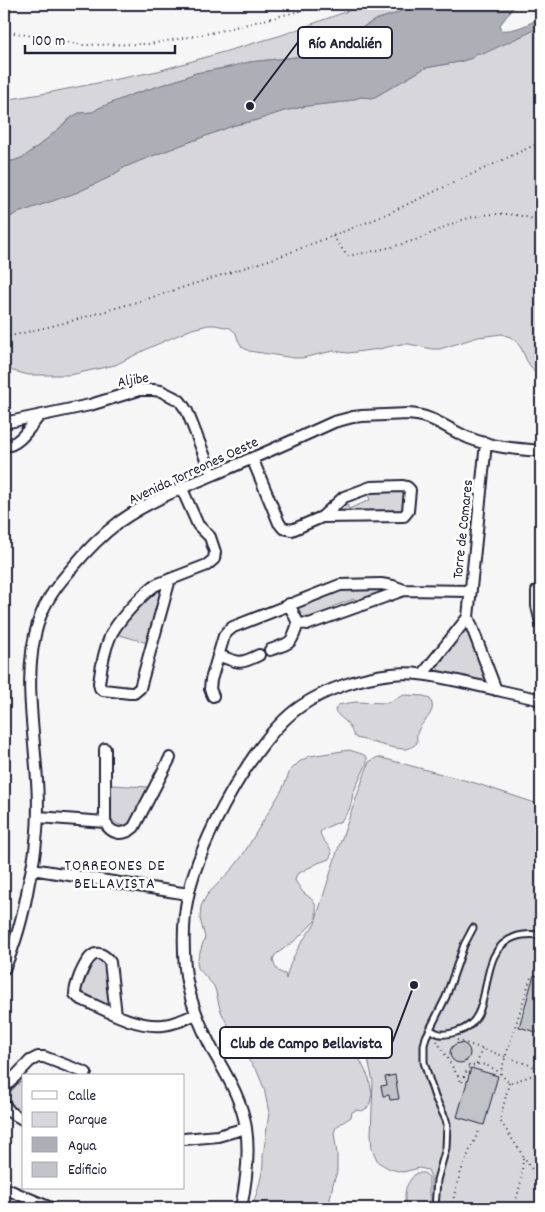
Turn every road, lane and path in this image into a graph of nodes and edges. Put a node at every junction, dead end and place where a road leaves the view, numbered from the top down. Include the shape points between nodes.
1 (320, 4) edge
2 (4, 31) edge
3 (541, 142) edge
4 (541, 222) edge
5 (333, 236) junction
6 (4, 336) edge
7 (39, 416) junction
8 (4, 423) edge
9 (486, 443) junction
10 (4, 446) edge
11 (541, 451) edge
12 (252, 458) junction
13 (212, 475) junction
14 (182, 488) junction
15 (322, 517) junction
16 (170, 579) junction
17 (404, 590) junction
18 (470, 591) junction
19 (537, 591) dead end
20 (289, 604) junction
21 (539, 606) edge
22 (468, 618) junction
23 (298, 623) junction
24 (541, 623) edge
25 (270, 650) dead end
26 (259, 655) dead end
27 (218, 656) junction
28 (423, 674) junction
29 (496, 690) junction
30 (213, 696) dead end
31 (541, 700) edge
32 (105, 749) dead end
33 (170, 758) dead end
34 (38, 817) junction
35 (105, 822) junction
36 (32, 869) junction
37 (188, 894) junction
38 (473, 928) dead end
39 (541, 935) edge
40 (4, 969) edge
41 (531, 977) dead end
42 (116, 1014) junction
43 (196, 1014) junction
44 (430, 1029) junction
45 (457, 1040) dead end
46 (482, 1048) junction
47 (506, 1057) junction
48 (466, 1061) dead end
49 (477, 1064) junction
50 (470, 1068) junction
51 (541, 1070) edge
52 (86, 1073) dead end
53 (500, 1074) junction
54 (509, 1083) junction
55 (4, 1088) edge
56 (4, 1104) edge
57 (22, 1119) edge
58 (246, 1128) junction
59 (480, 1129) dead end
60 (185, 1139) edge
61 (523, 1156) junction
62 (541, 1184) edge
63 (4, 1188) edge
64 (51, 1208) edge
65 (242, 1208) edge
66 (435, 1208) edge
67 (452, 1208) edge
68 (514, 1208) edge

1 - 2 path via 211,33 150,44 83,45
3 - 5 path
4 - 5 path via 513,214 490,214 456,223 400,245 347,256
5 - 6 path via 150,298 68,322
7 - 8 street, Aljibe
7 - 10 street via 18,441
7 - 13 street, Aljibe via 138,390 161,391 180,401 187,411
9 - 11 street, Avenida Torreones Oeste
9 - 12 street, Avenida Torreones Oeste via 417,414 362,416 334,422
9 - 18 street, Torre de Comares
12 - 13 street, Avenida Torreones Oeste
12 - 15 street via 283,528 292,530
13 - 14 street, Avenida Torreones Oeste
14 - 16 street via 198,525 210,537 215,556 210,564
14 - 34 street, Avenida Torreones Oeste via 142,508 101,537 57,586 42,611 33,645 30,678
15 - 15 street via 404,516 408,511 410,490 403,486 366,488 344,496
16 - 16 street via 149,589 115,627 107,645 99,681 103,690 134,693 140,688
17 - 18 street
17 - 20 street via 381,584 340,585
17 - 23 street via 313,623
18 - 22 street, Torre de Comares
19 - 21 street
20 - 23 street
20 - 27 street via 230,628
21 - 24 street
22 - 28 street
22 - 29 street, Torre de Comares
23 - 25 street via 291,641
26 - 27 street via 241,663
27 - 30 street via 210,684
28 - 29 street
28 - 37 street via 393,674 357,681 311,700 287,717 253,759 230,795 204,847
29 - 31 street
32 - 35 street
33 - 35 street via 134,827 118,833 109,829
34 - 35 street
34 - 36 street, Avenida Torreones Oeste
36 - 37 street
36 - 40 street, Avenida Torreones Oeste via 20,926
37 - 43 street via 184,940 189,991
38 - 44 lane
39 - 44 lane via 513,937 496,952 476,1020 472,1024 457,1032 441,1034
41 - 47 path
42 - 42 street via 75,994 85,964 97,954 110,962
42 - 43 street via 155,1026
43 - 58 street via 234,1089
44 - 50 path via 462,1083
44 - 66 lane via 425,1041 424,1062 447,1130
45 - 46 path
46 - 47 path
46 - 49 path
47 - 51 path
47 - 53 path
48 - 50 path
49 - 50 path
49 - 53 path via 488,1065
51 - 54 path
52 - 55 street via 38,1056 30,1060
53 - 54 path
54 - 61 path via 501,1122
56 - 57 street
58 - 60 street via 218,1136
58 - 65 street via 248,1145
59 - 67 path via 456,1184
61 - 62 path
61 - 68 path
63 - 64 street

